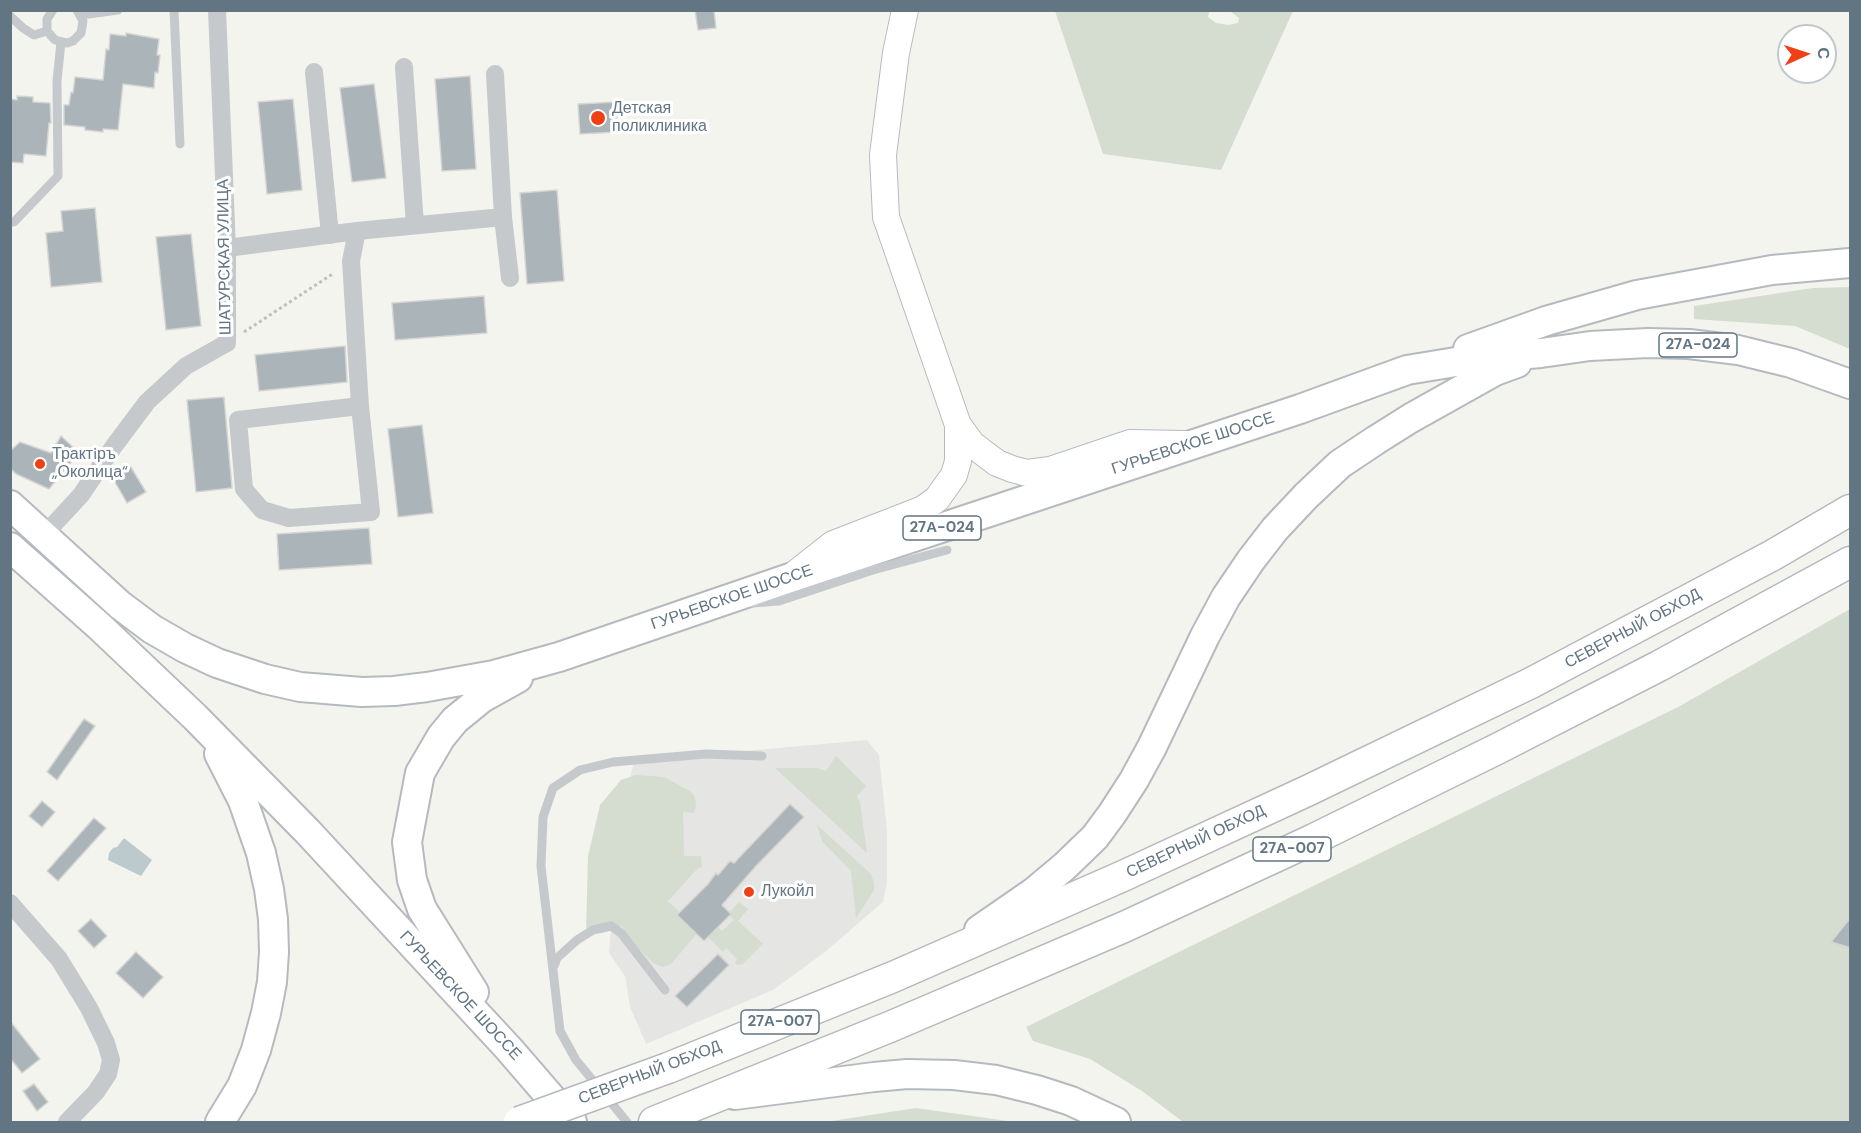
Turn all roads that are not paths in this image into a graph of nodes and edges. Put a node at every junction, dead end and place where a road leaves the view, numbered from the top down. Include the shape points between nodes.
1 (53, 10) edge
2 (118, 10) edge
3 (174, 10) edge
4 (217, 10) edge
5 (905, 10) edge
6 (79, 13) edge
7 (10, 16) edge
8 (47, 31) junction
9 (61, 42) junction
10 (404, 67) dead end
11 (314, 72) dead end
12 (495, 74) dead end
13 (180, 144) dead end
14 (503, 217) junction
15 (10, 222) edge
16 (415, 225) junction
17 (357, 231) junction
18 (330, 235) junction
19 (227, 248) junction
20 (1851, 263) edge
21 (510, 278) dead end
22 (1541, 353) junction
23 (1407, 370) junction
24 (1851, 384) edge
25 (360, 406) junction
26 (958, 425) junction
27 (1194, 444) junction
28 (10, 505) edge
29 (1851, 510) edge
30 (52, 543) junction
31 (10, 547) edge
32 (947, 550) dead end
33 (1851, 562) edge
34 (788, 579) junction
35 (711, 606) junction
36 (551, 660) junction
37 (195, 717) junction
38 (762, 756) dead end
39 (10, 903) edge
40 (553, 968) junction
41 (893, 977) junction
42 (665, 990) dead end
43 (509, 1049) junction
44 (715, 1098) junction
45 (67, 1122) edge
46 (220, 1122) edge
47 (519, 1122) edge
48 (572, 1122) edge
49 (627, 1122) edge
50 (654, 1122) edge
51 (1116, 1122) edge

1 - 8 lane via 47,19
2 - 6 lane
3 - 13 lane
4 - 19 street, ШАТУРСКАЯ УЛИЦА
5 - 26 main road via 883,155 886,217
6 - 9 lane via 83,21 81,33 73,41
7 - 8 lane via 34,35
8 - 9 lane
9 - 15 lane via 57,81 58,176
10 - 16 street
11 - 18 street
12 - 14 street
14 - 16 street
14 - 21 street
16 - 17 street
17 - 18 street
17 - 25 street via 351,261
18 - 19 street
19 - 30 street, ШАТУРСКАЯ УЛИЦА via 227,343 186,366 147,402
20 - 23 main road via 1772,270 1637,295 1546,321
22 - 23 main road, ГУРЬЕВСКОЕ ШОССЕ / 27А-024
22 - 24 main road, ГУРЬЕВСКОЕ ШОССЕ / 27А-024 via 1590,346 1689,344 1780,360
22 - 41 main road via 1495,371 1411,418 1340,464 1306,496 1275,529 1226,597 1134,780 1095,837 1034,892 998,918
23 - 27 main road, ГУРЬЕВСКОЕ ШОССЕ / 27А-024
25 - 25 street via 371,512 289,518 262,510 244,489 238,420
26 - 27 main road via 972,444 997,463 1027,473 1050,470 1130,443
26 - 34 main road via 958,461 954,475 937,499 915,512 833,544
27 - 34 main road, ГУРЬЕВСКОЕ ШОССЕ / 27А-024
28 - 30 main road
29 - 41 highway, СЕВЕРНЫЙ ОБХОД / 27А-007 via 1773,555 1434,731 1123,876
30 - 36 main road via 152,629 206,658 265,679 318,689 394,692
31 - 37 main road
32 - 35 lane via 779,601
33 - 44 highway, 27А-007 via 1497,749 1314,839 1124,927
34 - 35 main road, ГУРЬЕВСКОЕ ШОССЕ / 27А-024
35 - 36 main road, ГУРЬЕВСКОЕ ШОССЕ / 27А-024
36 - 43 main road via 482,698 441,737 420,773 407,842 412,880 422,909
37 - 43 main road, ГУРЬЕВСКОЕ ШОССЕ via 308,832
37 - 46 main road via 221,756 243,801 261,853 273,919 272,982 266,1012 242,1086
38 - 40 lane via 706,754 613,762 580,770 553,788 543,818 541,866
39 - 45 street via 59,959 89,1008 111,1060 108,1074 96,1092
40 - 42 lane via 557,958 577,940 593,930 611,926 621,933
40 - 49 lane via 560,1031 576,1060
41 - 47 highway, СЕВЕРНЫЙ ОБХОД / 27А-007, bridge via 668,1068
43 - 48 main road, ГУРЬЕВСКОЕ ШОССЕ
44 - 50 highway, 27А-007
44 - 51 main road via 874,1077 954,1075 1037,1090

